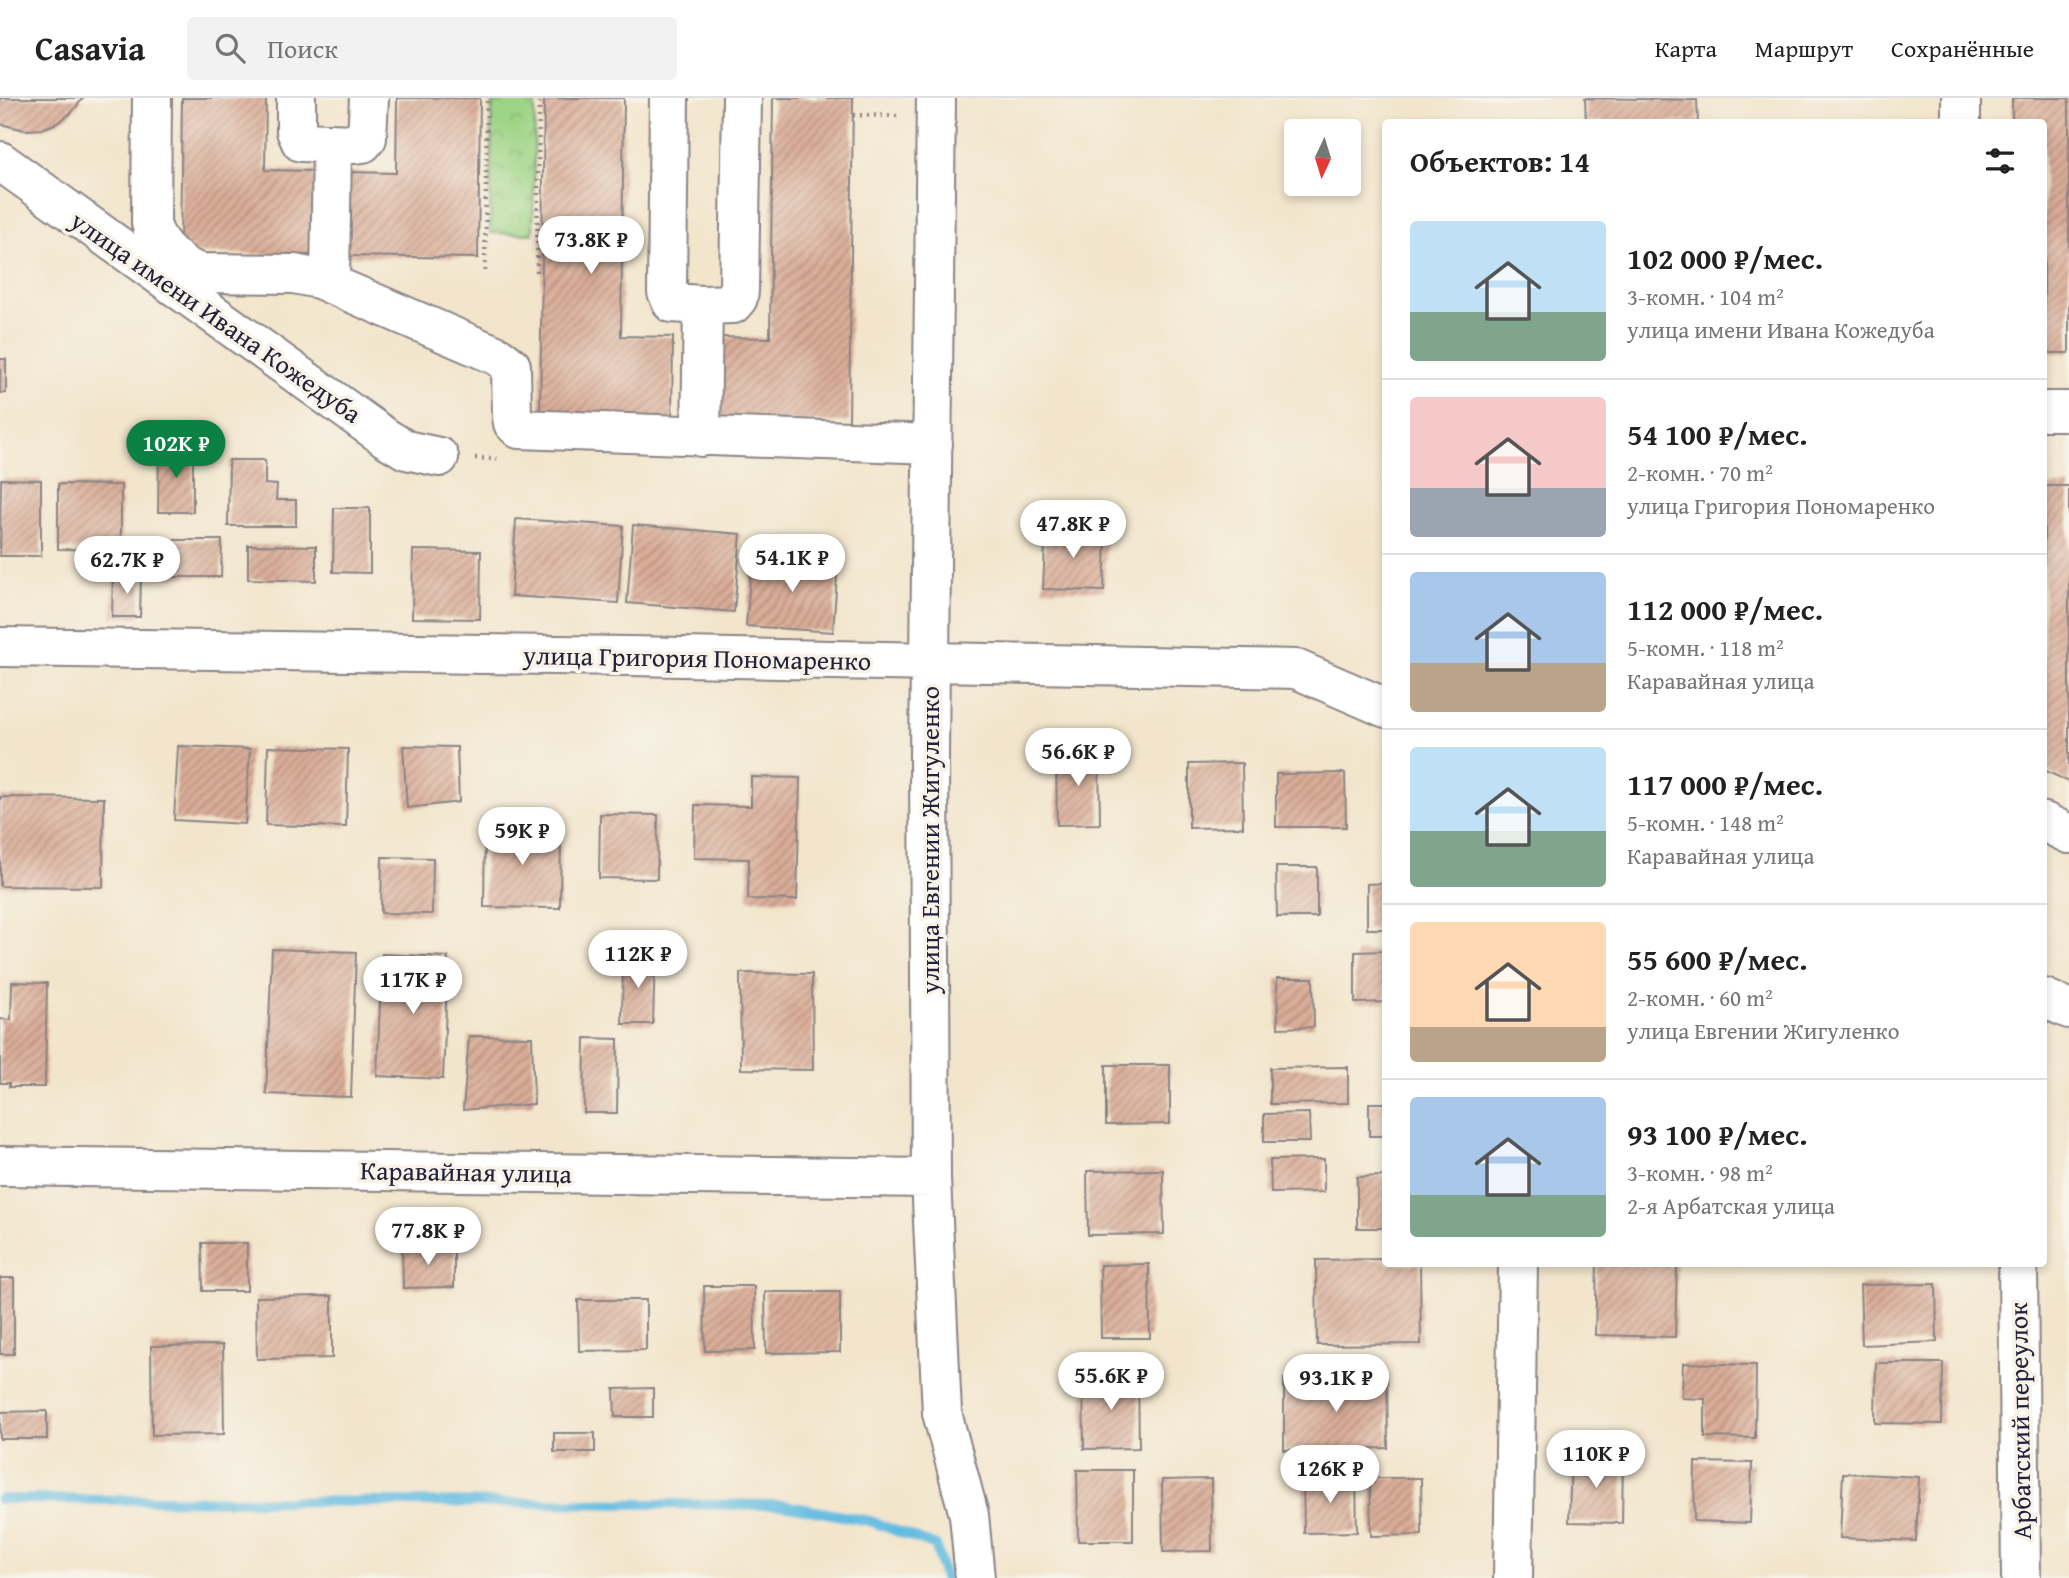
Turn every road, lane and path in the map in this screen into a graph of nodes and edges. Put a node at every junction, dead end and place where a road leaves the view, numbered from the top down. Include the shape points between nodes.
1 (152, 98) edge
2 (296, 98) edge
3 (369, 98) edge
4 (487, 98) edge
5 (539, 98) edge
6 (670, 98) edge
7 (742, 98) edge
8 (1961, 98) edge
9 (936, 107) edge
10 (853, 115) dead end
11 (1961, 119) edge
12 (332, 143) junction
13 (0, 161) edge
14 (485, 271) dead end
15 (537, 272) dead end
16 (330, 284) junction
17 (703, 305) junction
18 (2047, 411) edge
19 (2069, 411) edge
20 (701, 437) junction
21 (933, 444) junction
22 (439, 457) dead end
23 (0, 647) edge
24 (931, 663) junction
25 (1382, 706) edge
26 (2047, 823) edge
27 (2069, 834) edge
28 (2047, 999) edge
29 (2069, 1009) edge
30 (0, 1166) edge
31 (932, 1178) junction
32 (1518, 1267) edge
33 (2018, 1267) edge
34 (975, 1578) edge
35 (1513, 1578) edge
36 (2021, 1578) edge

1 - 16 street via 151,223 158,240 191,271 294,274
2 - 12 street via 297,137 301,142
3 - 12 street via 367,138 355,144
4 - 14 path
5 - 15 path
6 - 17 street via 667,292 672,303
7 - 17 street via 738,298 733,304
8 - 11 street
9 - 10 path
9 - 21 street, улица Евгении Жигуленко
12 - 16 street
13 - 22 street, улица имени Ивана Кожедуба via 386,438 406,450
16 - 20 street via 506,360 513,374 513,423 519,429
17 - 20 street
18 - 19 street
20 - 21 street
21 - 24 street, улица Евгении Жигуленко
23 - 24 street, улица Григория Пономаренко
24 - 25 street, улица Григория Пономаренко via 1296,669
24 - 31 street, улица Евгении Жигуленко
26 - 27 street
28 - 29 street
30 - 31 street, Каравайная улица
31 - 34 street, улица Евгении Жигуленко via 942,1413 969,1515
32 - 35 street
33 - 36 street, Арбатский переулок

